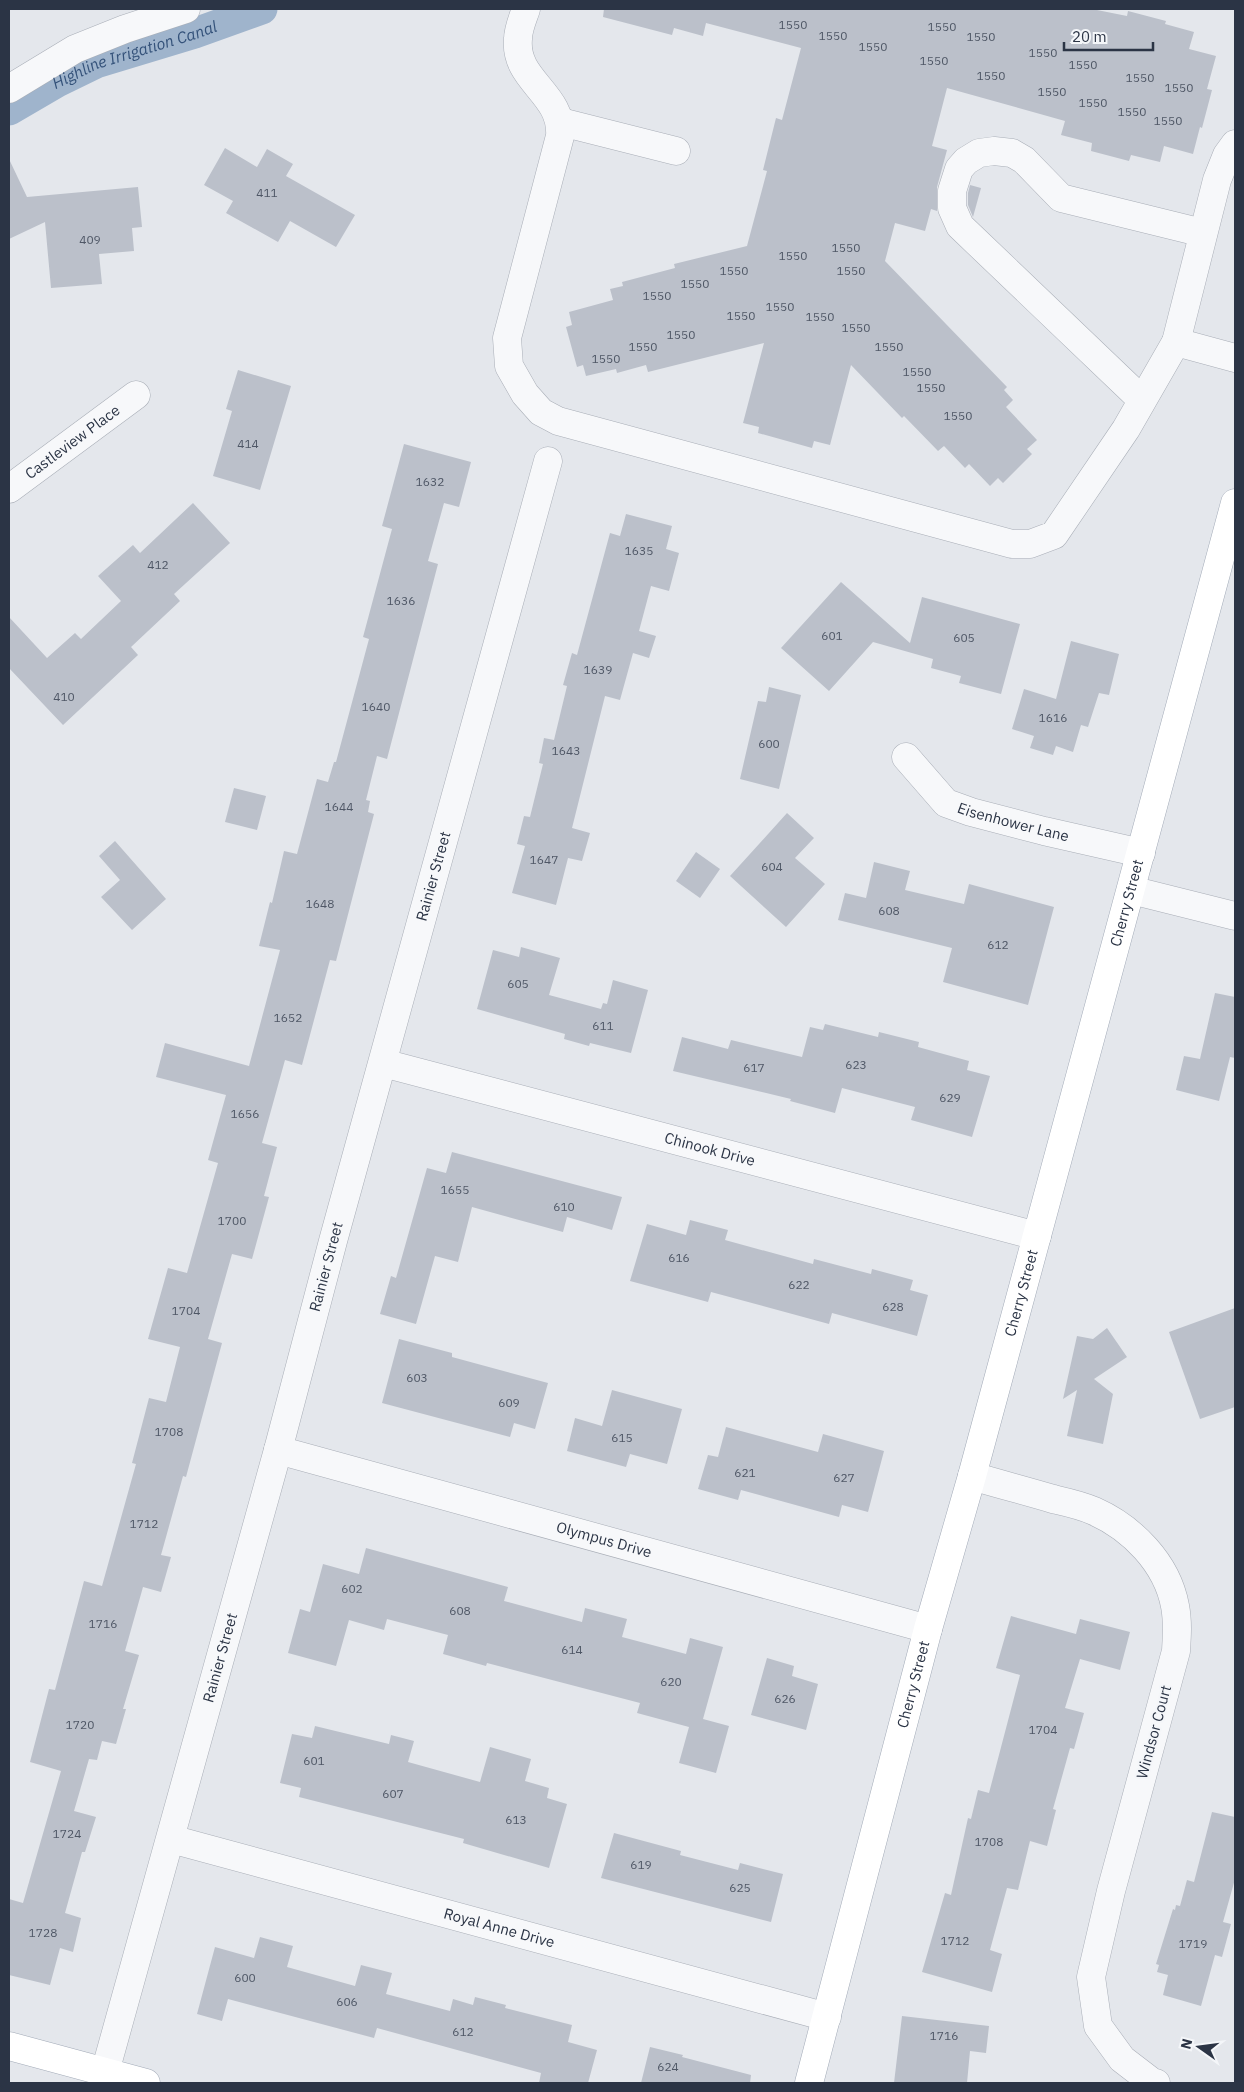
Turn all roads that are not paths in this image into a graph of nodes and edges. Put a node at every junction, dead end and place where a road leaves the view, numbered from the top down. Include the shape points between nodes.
1 (186, 9) edge
2 (526, 9) edge
3 (9, 89) edge
4 (561, 122) junction
5 (1235, 144) edge
6 (676, 150) dead end
7 (1203, 233) junction
8 (1176, 342) junction
9 (1235, 358) edge
10 (136, 395) dead end
11 (1142, 400) junction
12 (548, 461) dead end
13 (9, 489) edge
14 (1235, 503) edge
15 (906, 757) dead end
16 (1142, 853) junction
17 (1131, 890) junction
18 (1235, 916) edge
19 (383, 1062) junction
20 (1037, 1236) junction
21 (278, 1450) junction
22 (972, 1476) junction
23 (928, 1629) junction
24 (171, 1839) junction
25 (827, 2017) junction
26 (9, 2046) edge
27 (105, 2072) junction
28 (146, 2083) edge
29 (810, 2083) edge
30 (1156, 2083) edge

1 - 3 street via 75,49
2 - 4 street via 518,40 521,59 530,78 553,104
4 - 6 street
4 - 11 street via 507,338 509,366 525,394 541,412 558,421 1012,544 1030,544 1054,535
5 - 7 street via 1217,180
7 - 8 street
7 - 11 street via 1061,198 1024,160 1012,153 979,153 959,169 952,191 952,208 960,226
8 - 9 street
8 - 11 street
10 - 13 street, Castleview Place
12 - 19 street, Rainier Street
14 - 16 main road, Cherry Street
15 - 16 street, Eisenhower Lane via 946,803 1044,831
16 - 17 main road, Cherry Street
17 - 18 street
17 - 20 main road, Cherry Street
19 - 20 street, Chinook Drive
19 - 21 street, Rainier Street
20 - 22 main road, Cherry Street
21 - 23 street, Olympus Drive
21 - 24 street, Rainier Street
22 - 23 main road, Cherry Street
22 - 30 street, Windsor Court via 1092,1510 1116,1522 1152,1556 1175,1605 1176,1652 1091,1977 1098,2026 1122,2059
23 - 25 main road, Cherry Street
24 - 25 street, Royal Anne Drive
24 - 27 street, Rainier Street
25 - 29 main road, Cherry Street
26 - 27 main road
27 - 28 main road

